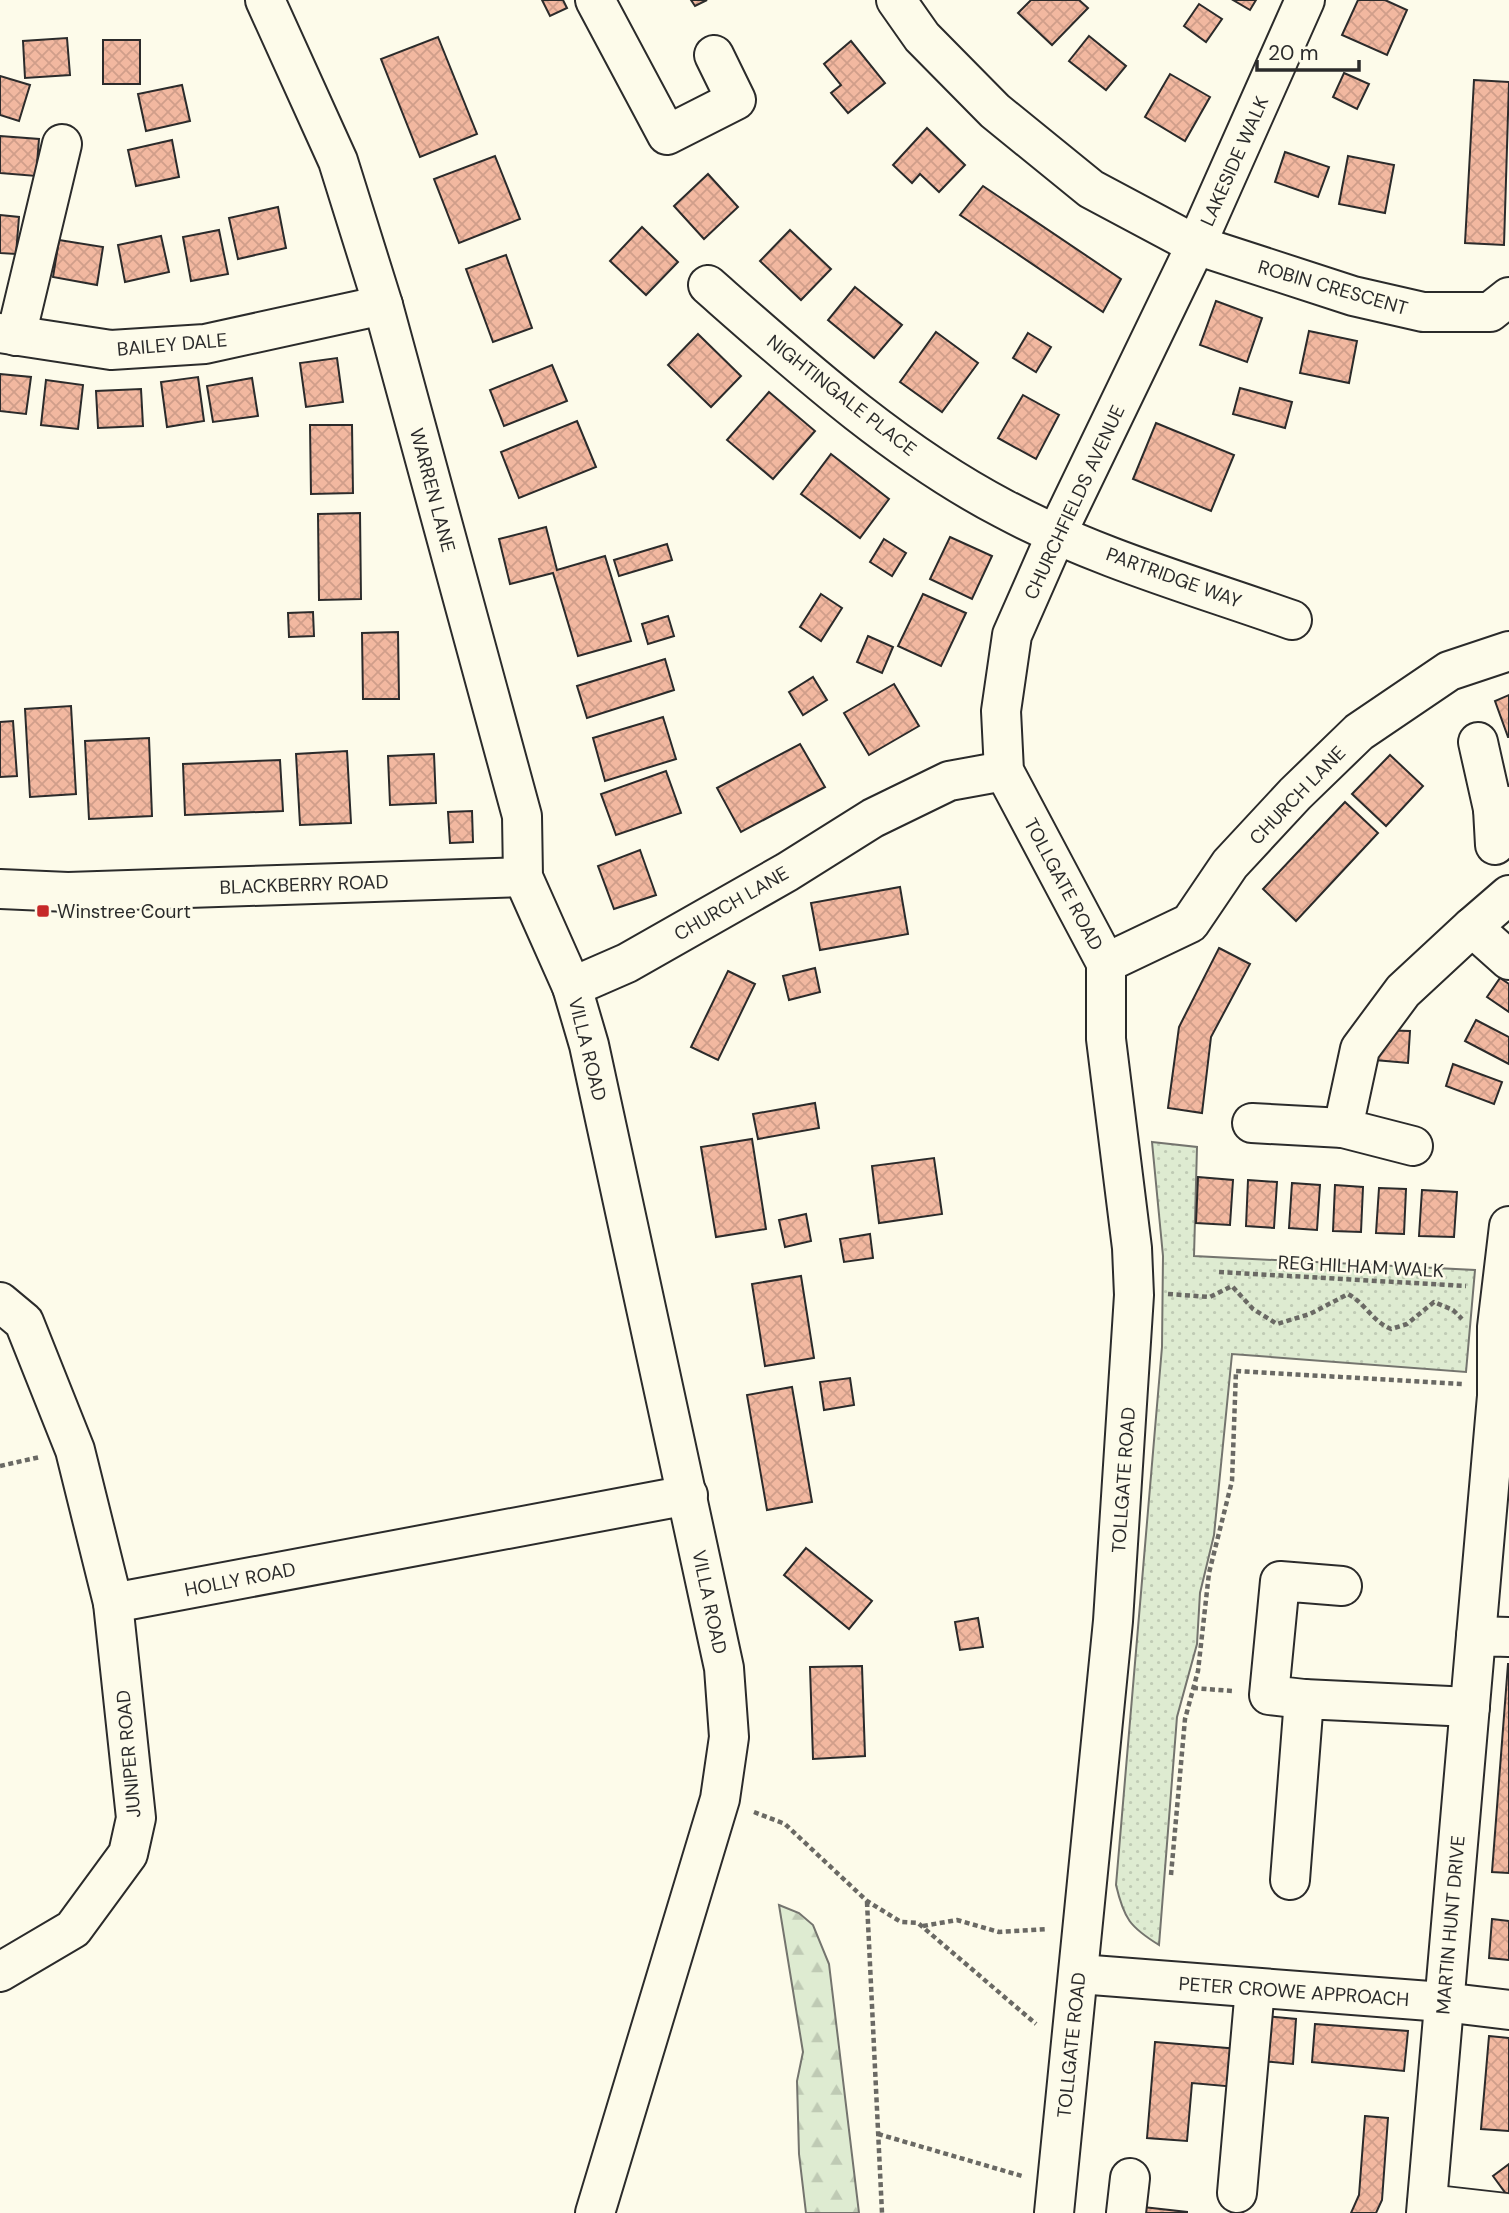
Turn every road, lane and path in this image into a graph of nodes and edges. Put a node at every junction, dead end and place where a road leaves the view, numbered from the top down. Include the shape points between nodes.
1 (265, 0) edge
2 (595, 0) edge
3 (896, 0) edge
4 (1306, 0) edge
5 (714, 55) dead end
6 (62, 144) dead end
7 (1196, 245) junction
8 (708, 285) dead end
9 (1509, 297) edge
10 (383, 305) junction
11 (8, 335) edge
12 (1056, 535) junction
13 (1292, 620) dead end
14 (1509, 651) edge
15 (1478, 741) dead end
16 (1004, 771) junction
17 (1499, 820) edge
18 (523, 877) junction
19 (0, 889) edge
20 (1509, 895) edge
21 (1472, 927) junction
22 (1509, 961) edge
23 (1105, 963) junction
24 (572, 987) junction
25 (1252, 1123) dead end
26 (1343, 1128) junction
27 (1413, 1146) dead end
28 (1509, 1226) edge
29 (1219, 1272) dead end
30 (1502, 1288) junction
31 (1134, 1295) junction
32 (0, 1302) edge
33 (1497, 1327) junction
34 (1501, 1393) edge
35 (688, 1495) junction
36 (1497, 1546) edge
37 (1342, 1586) dead end
38 (113, 1602) junction
39 (1493, 1637) edge
40 (1304, 1699) junction
41 (1470, 1707) junction
42 (720, 1800) junction
43 (1171, 1875) dead end
44 (1290, 1880) dead end
45 (867, 1901) junction
46 (922, 1926) junction
47 (1083, 1928) junction
48 (0, 1972) edge
49 (1079, 1974) junction
50 (1255, 1988) junction
51 (1443, 2002) junction
52 (1509, 2010) edge
53 (1067, 2062) junction
54 (878, 2134) junction
55 (1237, 2193) dead end
56 (1056, 2201) edge
57 (1427, 2209) edge
58 (595, 2213) edge
59 (882, 2213) edge
60 (1506, 2213) edge

1 - 10 street, WARREN LANE via 338,161
2 - 5 street via 667,135 736,100
3 - 7 street, ROBIN CRESCENT via 922,37 1006,119 1091,189
4 - 7 street, LAKESIDE WALK
6 - 11 street
7 - 9 street, ROBIN CRESCENT via 1353,296 1423,312 1490,313
7 - 12 street, CHURCHFIELDS AVENUE
8 - 12 street, NIGHTINGALE PLACE via 807,372 892,438 1002,508
10 - 11 street, BAILEY DALE via 205,344 111,350
10 - 18 street, WARREN LANE via 522,816
12 - 13 street, PARTRIDGE WAY
12 - 16 street, CHURCHFIELDS AVENUE via 1012,635 1001,711
14 - 23 street, CHURCH LANE via 1449,671 1359,732 1230,864 1189,923
15 - 17 street
16 - 23 street, TOLLGATE ROAD
16 - 24 street, CHURCH LANE via 948,781 884,813 627,964
18 - 19 street, BLACKBERRY ROAD via 68,892
18 - 24 street, WARREN LANE
20 - 21 street
21 - 22 street
21 - 26 street via 1403,991 1360,1049
23 - 31 street, TOLLGATE ROAD via 1105,1039
24 - 35 street, VILLA ROAD via 589,1045
25 - 26 street
26 - 27 street
28 - 30 street, MARTIN HUNT DRIVE
29 - 30 path, REG HILHAM WALK
30 - 33 street, MARTIN HUNT DRIVE
31 - 33 path via 1210,1297 1232,1286 1253,1310 1277,1324 1310,1314 1348,1294 1359,1300 1376,1323 1391,1329 1407,1324 1434,1303 1453,1310 1471,1328
31 - 47 street, TOLLGATE ROAD via 1113,1621
32 - 38 street via 24,1322 75,1450
33 - 34 street, MARTIN HUNT DRIVE
34 - 36 street, MARTIN HUNT DRIVE
34 - 43 path via 1236,1371 1233,1481 1209,1573 1198,1671 1185,1719
35 - 38 street, HOLLY ROAD
35 - 42 street, VILLA ROAD via 724,1668 729,1737
36 - 39 street, MARTIN HUNT DRIVE
37 - 40 street via 1280,1581 1269,1695
38 - 48 street, JUNIPER ROAD via 136,1818 128,1854 73,1929
39 - 41 street, MARTIN HUNT DRIVE
40 - 41 street
40 - 44 street
41 - 51 street, MARTIN HUNT DRIVE
42 - 45 path via 785,1824
42 - 58 street, VILLA ROAD
45 - 46 path via 901,1922
45 - 54 path
46 - 47 path via 957,1920 999,1932
46 - 53 path via 1029,2017
47 - 49 street, TOLLGATE ROAD
49 - 50 street, PETER CROWE APPROACH
49 - 53 street, TOLLGATE ROAD
50 - 51 street, PETER CROWE APPROACH
50 - 55 street
51 - 52 street, PETER CROWE APPROACH
51 - 57 street, MARTIN HUNT DRIVE
53 - 56 street, TOLLGATE ROAD
54 - 56 path via 1018,2174
54 - 59 path
57 - 60 street

